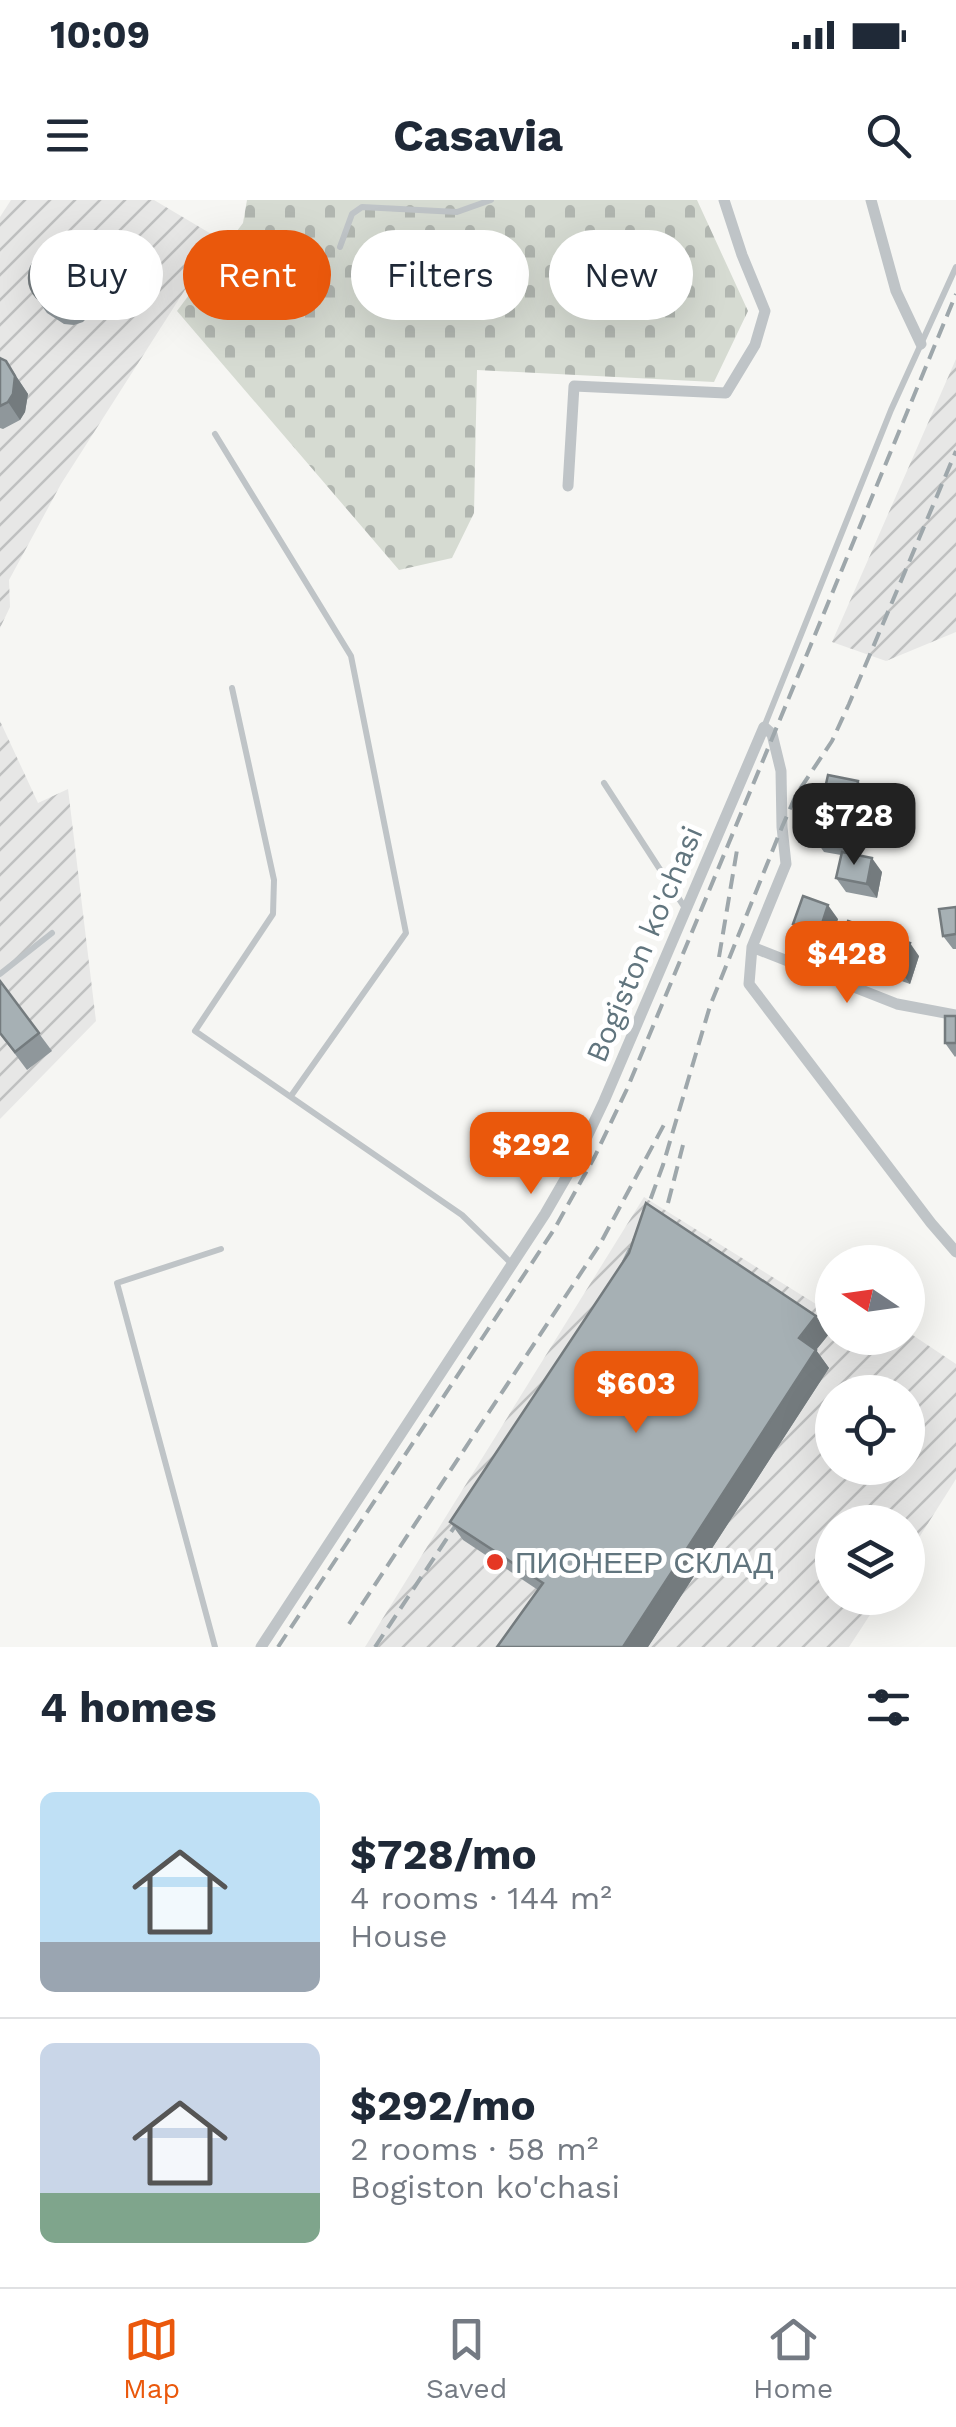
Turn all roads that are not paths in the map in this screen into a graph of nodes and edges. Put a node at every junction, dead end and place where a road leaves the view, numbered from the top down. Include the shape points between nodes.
1 (492, 200) edge
2 (724, 200) edge
3 (871, 200) edge
4 (340, 246) dead end
5 (956, 267) edge
6 (920, 344) junction
7 (214, 434) dead end
8 (568, 486) dead end
9 (232, 688) dead end
10 (764, 727) junction
11 (604, 783) dead end
12 (685, 909) junction
13 (52, 933) dead end
14 (752, 946) junction
15 (0, 974) edge
16 (956, 1014) edge
17 (291, 1096) junction
18 (221, 1249) dead end
19 (956, 1252) edge
20 (512, 1264) junction
21 (215, 1647) edge
22 (262, 1647) edge

1 - 4 lane via 457,212 362,207 352,214
2 - 8 street via 765,311 755,345 726,393 574,386
3 - 6 street via 896,291
5 - 6 lane, Bogiston ko'chasi
6 - 10 lane, Bogiston ko'chasi
7 - 17 lane via 351,656 406,933
9 - 17 lane via 274,880 273,914 196,1031
10 - 12 street, Bogiston ko'chasi
10 - 14 street via 781,771 786,864
11 - 12 lane
12 - 20 street, Bogiston ko'chasi via 575,1162
13 - 15 lane
14 - 16 street via 897,1004
14 - 19 street via 749,984
17 - 20 lane via 462,1215
18 - 21 lane via 118,1282
20 - 22 street, Bogiston ko'chasi

